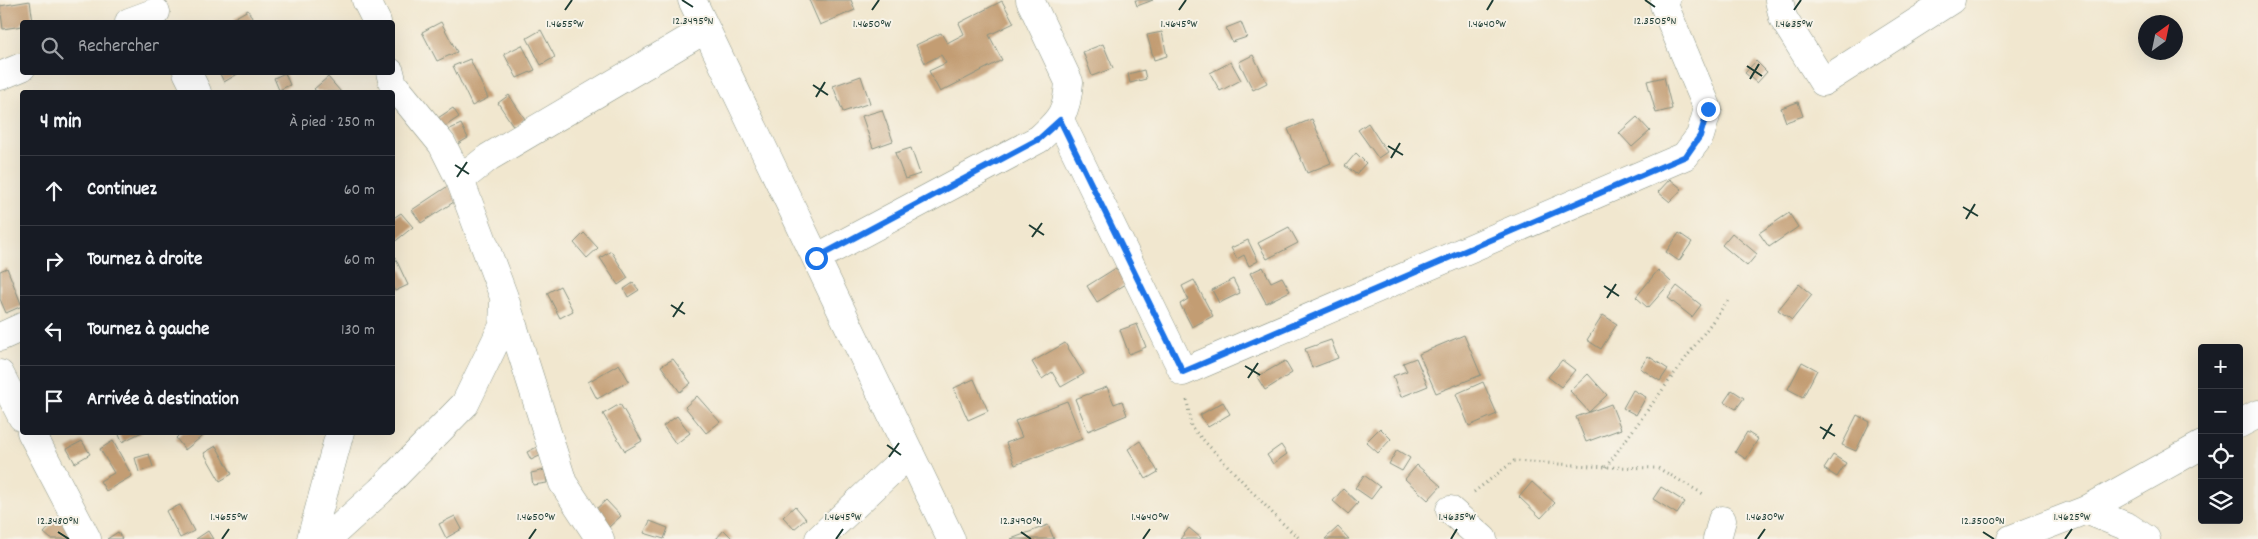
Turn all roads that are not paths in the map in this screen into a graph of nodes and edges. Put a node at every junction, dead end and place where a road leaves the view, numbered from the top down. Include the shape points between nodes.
1 (366, 0) edge
2 (692, 0) edge
3 (1030, 0) edge
4 (1666, 0) edge
5 (1779, 0) edge
6 (1951, 0) edge
7 (158, 11) edge
8 (134, 20) edge
9 (376, 20) edge
10 (706, 29) junction
11 (20, 68) edge
12 (188, 75) edge
13 (391, 75) edge
14 (0, 76) edge
15 (196, 90) edge
16 (1060, 120) junction
17 (460, 180) junction
18 (816, 258) junction
19 (504, 297) junction
20 (20, 328) edge
21 (0, 337) edge
22 (0, 374) edge
23 (20, 413) edge
24 (2258, 414) edge
25 (2243, 422) edge
26 (33, 435) edge
27 (339, 435) edge
28 (2198, 447) edge
29 (910, 453) junction
30 (1450, 510) road end
31 (2086, 510) junction
32 (87, 539) edge
33 (311, 539) edge
34 (327, 539) edge
35 (600, 539) edge
36 (819, 539) edge
37 (951, 539) edge
38 (1483, 539) edge
39 (2011, 539) edge
40 (2146, 539) edge

1 - 9 street
2 - 10 street
3 - 16 street via 1069,82
4 - 16 street via 1664,5 1708,109 1700,136 1686,156 1183,372
5 - 6 street via 1783,18 1823,82
7 - 8 street
10 - 17 street via 489,157
10 - 18 street
11 - 14 street
12 - 15 street
13 - 17 street via 393,84 442,144
16 - 18 street via 1039,139
17 - 19 street
18 - 29 street
19 - 34 street via 504,326 465,404 380,491
19 - 35 street via 563,482
20 - 21 street
22 - 23 street
24 - 25 street
26 - 32 street
27 - 33 street
28 - 31 street
29 - 36 street
29 - 37 street
30 - 38 street
31 - 39 street
31 - 40 street via 2128,527

